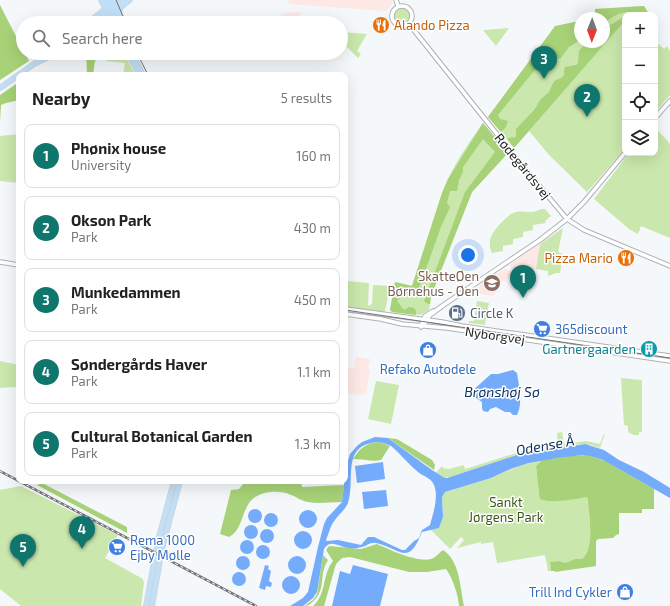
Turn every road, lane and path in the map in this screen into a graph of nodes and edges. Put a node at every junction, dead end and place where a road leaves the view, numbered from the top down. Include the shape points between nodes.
1 (100, 0) edge
2 (105, 0) edge
3 (116, 0) edge
4 (124, 0) edge
5 (130, 0) edge
6 (396, 0) edge
7 (398, 6) junction
8 (120, 8) junction
9 (110, 10) edge
10 (100, 16) edge
11 (120, 16) edge
12 (409, 24) junction
13 (37, 60) edge
14 (42, 60) edge
15 (132, 60) edge
16 (136, 60) edge
17 (34, 64) junction
18 (23, 72) edge
19 (138, 72) edge
20 (142, 72) edge
21 (16, 77) edge
22 (0, 88) edge
23 (670, 100) edge
24 (658, 114) edge
25 (622, 156) edge
26 (567, 219) junction
27 (0, 262) edge
28 (16, 265) edge
29 (670, 266) edge
30 (348, 309) edge
31 (348, 314) edge
32 (426, 319) junction
33 (421, 327) junction
34 (670, 356) edge
35 (670, 361) edge
36 (173, 484) edge
37 (179, 484) edge
38 (146, 606) edge
39 (152, 606) edge

1 - 9 main road
2 - 9 main road
3 - 9 main road
4 - 9 main road
5 - 8 main road
6 - 7 street
7 - 12 street via 406,6 412,12
7 - 12 street via 392,12 393,21 400,26
8 - 9 main road
8 - 11 main road
9 - 10 main road
12 - 26 street, Rødegårdsvej
13 - 17 main road
14 - 17 main road
15 - 19 main road
16 - 20 main road
17 - 18 main road
21 - 22 main road
23 - 24 street
25 - 26 street
26 - 29 street, Rødegårdsvej via 584,230
26 - 32 street
27 - 28 street
30 - 32 street, Nyborgvej
31 - 33 street, Nyborgvej
32 - 33 street
32 - 34 street, Nyborgvej
33 - 35 street, Nyborgvej via 447,328
36 - 38 main road via 158,541
37 - 39 main road via 162,549

